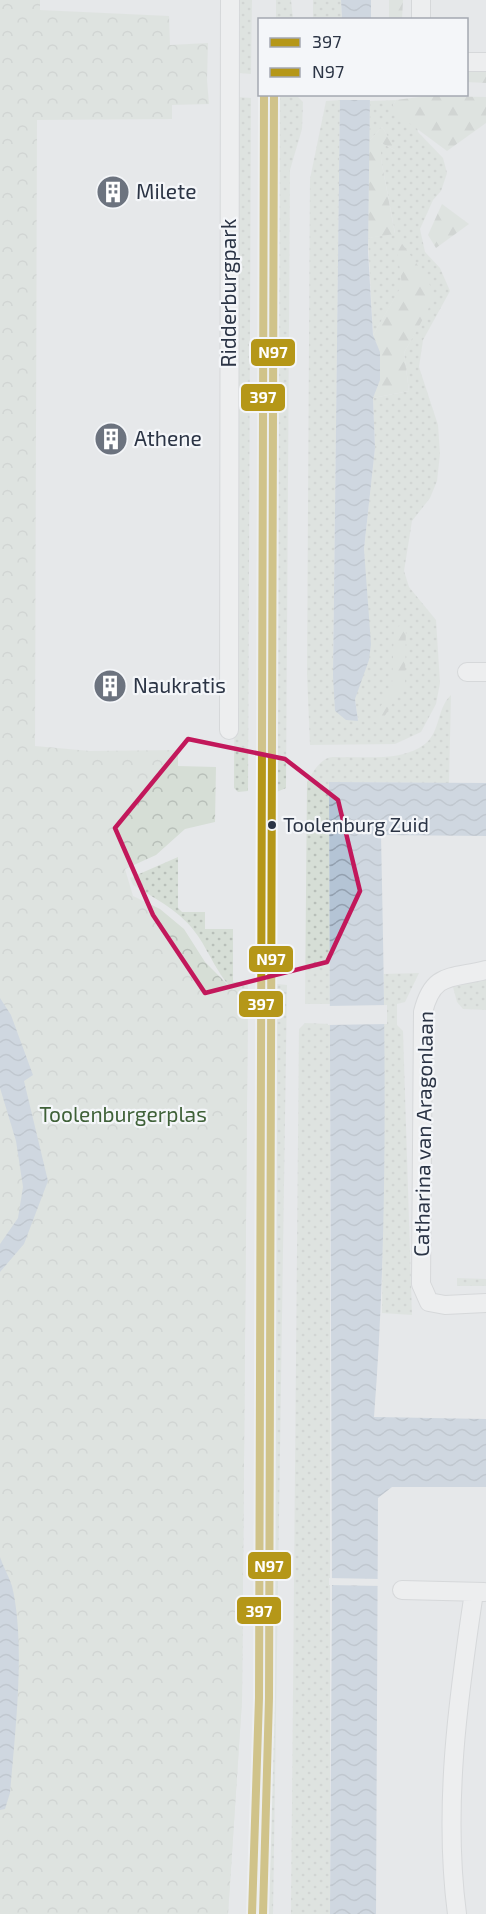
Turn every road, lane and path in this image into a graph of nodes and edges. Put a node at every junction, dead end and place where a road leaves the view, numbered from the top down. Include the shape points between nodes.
1 (230, 0) edge
2 (421, 0) edge
3 (421, 18) edge
4 (468, 62) edge
5 (486, 62) edge
6 (467, 672) dead end
7 (486, 672) edge
8 (229, 730) dead end
9 (486, 970) edge
10 (486, 1303) edge
11 (402, 1590) dead end
12 (480, 1592) edge
13 (457, 1914) edge

1 - 8 street, Ridderburgpark
2 - 3 street
4 - 5 street
6 - 7 street
9 - 10 street, Catharina van Aragonlaan via 438,982 428,992 423,1012 421,1284 429,1302
11 - 12 street
12 - 13 street via 459,1695 452,1844

